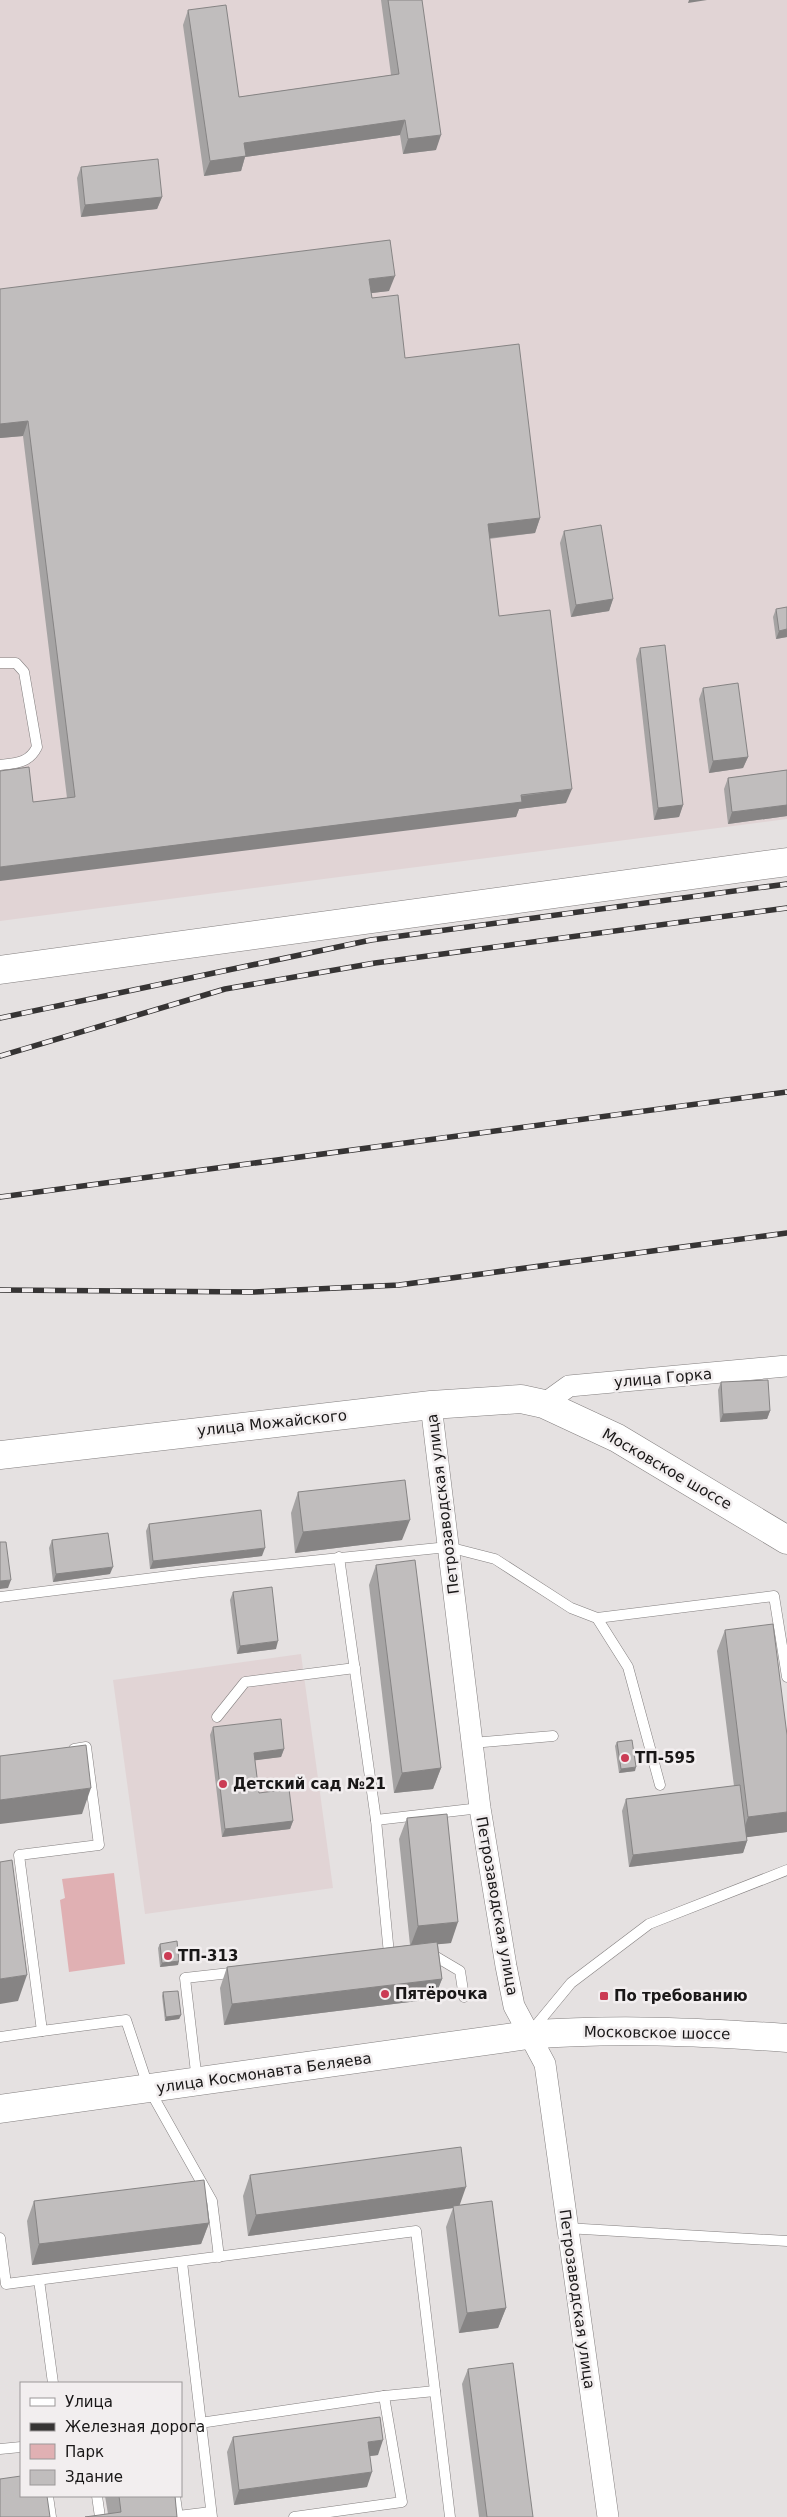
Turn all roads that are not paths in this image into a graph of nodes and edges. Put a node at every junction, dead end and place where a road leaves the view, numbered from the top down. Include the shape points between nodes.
1 (0, 663) edge
2 (0, 765) edge
3 (787, 862) edge
4 (0, 970) edge
5 (787, 1366) edge
6 (544, 1404) junction
7 (431, 1405) junction
8 (0, 1455) edge
9 (787, 1540) edge
10 (448, 1547) junction
11 (339, 1557) junction
12 (0, 1597) edge
13 (598, 1618) junction
14 (355, 1668) junction
15 (787, 1677) edge
16 (217, 1718) dead end
17 (553, 1736) dead end
18 (472, 1743) junction
19 (67, 1750) edge
20 (660, 1785) dead end
21 (480, 1808) junction
22 (376, 1820) junction
23 (787, 1870) edge
24 (416, 1955) edge
25 (370, 1956) edge
26 (253, 1970) edge
27 (464, 1997) dead end
28 (42, 2031) junction
29 (528, 2035) junction
30 (0, 2037) edge
31 (787, 2038) edge
32 (197, 2082) junction
33 (149, 2089) junction
34 (0, 2109) edge
35 (566, 2228) junction
36 (0, 2238) edge
37 (787, 2242) edge
38 (219, 2257) junction
39 (182, 2262) junction
40 (39, 2280) junction
41 (3, 2284) edge
42 (53, 2382) edge
43 (435, 2391) junction
44 (384, 2396) junction
45 (200, 2423) junction
46 (20, 2447) edge
47 (0, 2449) edge
48 (48, 2497) edge
49 (97, 2497) edge
50 (175, 2497) edge
51 (211, 2514) edge
52 (51, 2517) edge
53 (100, 2517) edge
54 (178, 2517) edge
55 (294, 2517) edge
56 (450, 2517) edge
57 (608, 2517) edge

1 - 2 lane via 16,663 24,672 37,747 24,761
3 - 4 street
5 - 6 street, улица Горка via 569,1386
6 - 7 street, улица Можайского via 506,1399
6 - 9 street, Московское шоссе via 617,1438
7 - 8 street, улица Можайского
7 - 10 street, Петрозаводская улица
10 - 11 lane
10 - 13 lane via 495,1559 570,1608
10 - 18 street, Петрозаводская улица
11 - 12 lane
11 - 14 lane
13 - 15 lane via 774,1596
13 - 20 lane via 628,1667
14 - 16 lane via 245,1682
14 - 22 lane
17 - 18 lane
18 - 21 street, Петрозаводская улица
19 - 28 lane via 86,1747 99,1845 19,1855
21 - 22 lane
21 - 29 street, Петрозаводская улица via 514,2006
22 - 25 lane via 394,1954
23 - 29 lane via 649,1924 571,1983
24 - 27 lane via 433,1955 460,1971
26 - 32 lane via 185,1978
28 - 30 lane
28 - 33 lane via 126,2020
29 - 31 street, Московское шоссе via 578,2031 704,2032
29 - 32 street, улица Космонавта Беляева
29 - 35 street, Петрозаводская улица via 544,2064
32 - 33 street, улица Космонавта Беляева
33 - 34 street, улица Космонавта Беляева
33 - 38 lane via 212,2201
35 - 37 lane
35 - 57 street, Петрозаводская улица
36 - 41 lane
38 - 39 lane
38 - 43 lane via 416,2231
39 - 40 lane
39 - 45 lane
40 - 41 lane
40 - 42 lane
43 - 44 lane
43 - 56 lane
44 - 45 lane
44 - 55 lane via 402,2502
45 - 51 lane
46 - 47 lane
48 - 52 lane
49 - 53 lane
50 - 54 lane
51 - 54 lane

